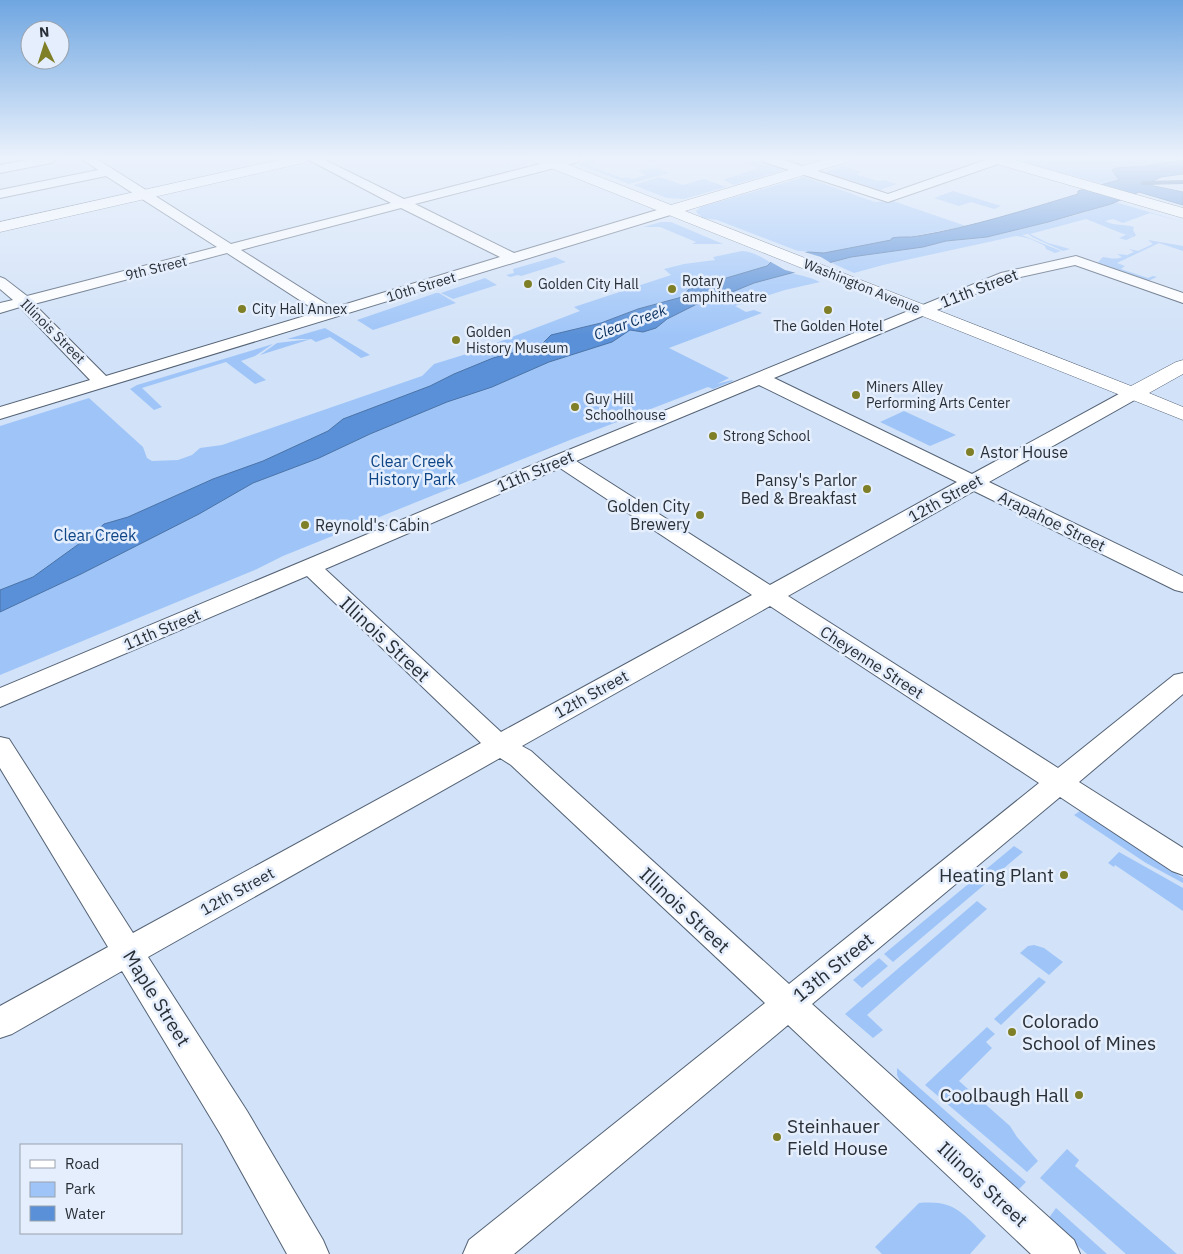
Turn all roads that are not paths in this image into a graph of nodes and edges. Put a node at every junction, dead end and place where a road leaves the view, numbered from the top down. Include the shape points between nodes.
1 (43, 218) edge
2 (180, 218) edge
3 (348, 218) edge
4 (429, 218) edge
5 (647, 218) edge
6 (690, 218) edge
7 (0, 227) edge
8 (228, 249) junction
9 (514, 258) junction
10 (0, 282) edge
11 (1183, 298) edge
12 (23, 302) junction
13 (0, 308) edge
14 (923, 310) junction
15 (332, 314) junction
16 (1183, 366) edge
17 (759, 378) junction
18 (103, 382) junction
19 (1134, 393) junction
20 (0, 413) edge
21 (1183, 414) edge
22 (561, 460) junction
23 (973, 482) junction
24 (310, 567) junction
25 (1183, 584) edge
26 (769, 596) junction
27 (1183, 681) edge
28 (0, 698) edge
29 (499, 745) junction
30 (0, 746) edge
31 (1059, 783) junction
32 (1183, 863) edge
33 (128, 951) junction
34 (788, 1004) junction
35 (0, 1023) edge
36 (309, 1254) edge
37 (483, 1254) edge
38 (1060, 1254) edge

1 - 7 street
2 - 8 street
3 - 8 street, 9th Street
4 - 9 street
5 - 9 street, 10th Street
6 - 14 street, Washington Avenue
8 - 12 street, 9th Street
8 - 15 street
9 - 15 street, 10th Street
10 - 12 street, Illinois Street
11 - 14 street, 11th Street via 1076,260 1006,276
12 - 13 street, 9th Street
12 - 18 street, Illinois Street
14 - 17 street, 11th Street
14 - 19 street, Washington Avenue
15 - 18 street, 10th Street
16 - 19 street, 12th Street
17 - 22 street, 11th Street
17 - 23 street, Arapahoe Street
18 - 20 street, 10th Street
19 - 21 street, Washington Avenue
19 - 23 street, 12th Street
22 - 24 street, 11th Street
22 - 26 street, Cheyenne Street
23 - 25 street, Arapahoe Street
23 - 26 street, 12th Street
24 - 28 street, 11th Street
24 - 29 street, Illinois Street
26 - 29 street, 12th Street
26 - 31 street, Cheyenne Street
27 - 31 street, 13th Street
29 - 33 street, 12th Street
29 - 34 street, Illinois Street via 521,758
30 - 33 street, Maple Street
31 - 32 street, Cheyenne Street
31 - 34 street, 13th Street
33 - 35 street, 12th Street
33 - 36 street, Maple Street via 234,1123
34 - 37 street, 13th Street
34 - 38 street, Illinois Street

